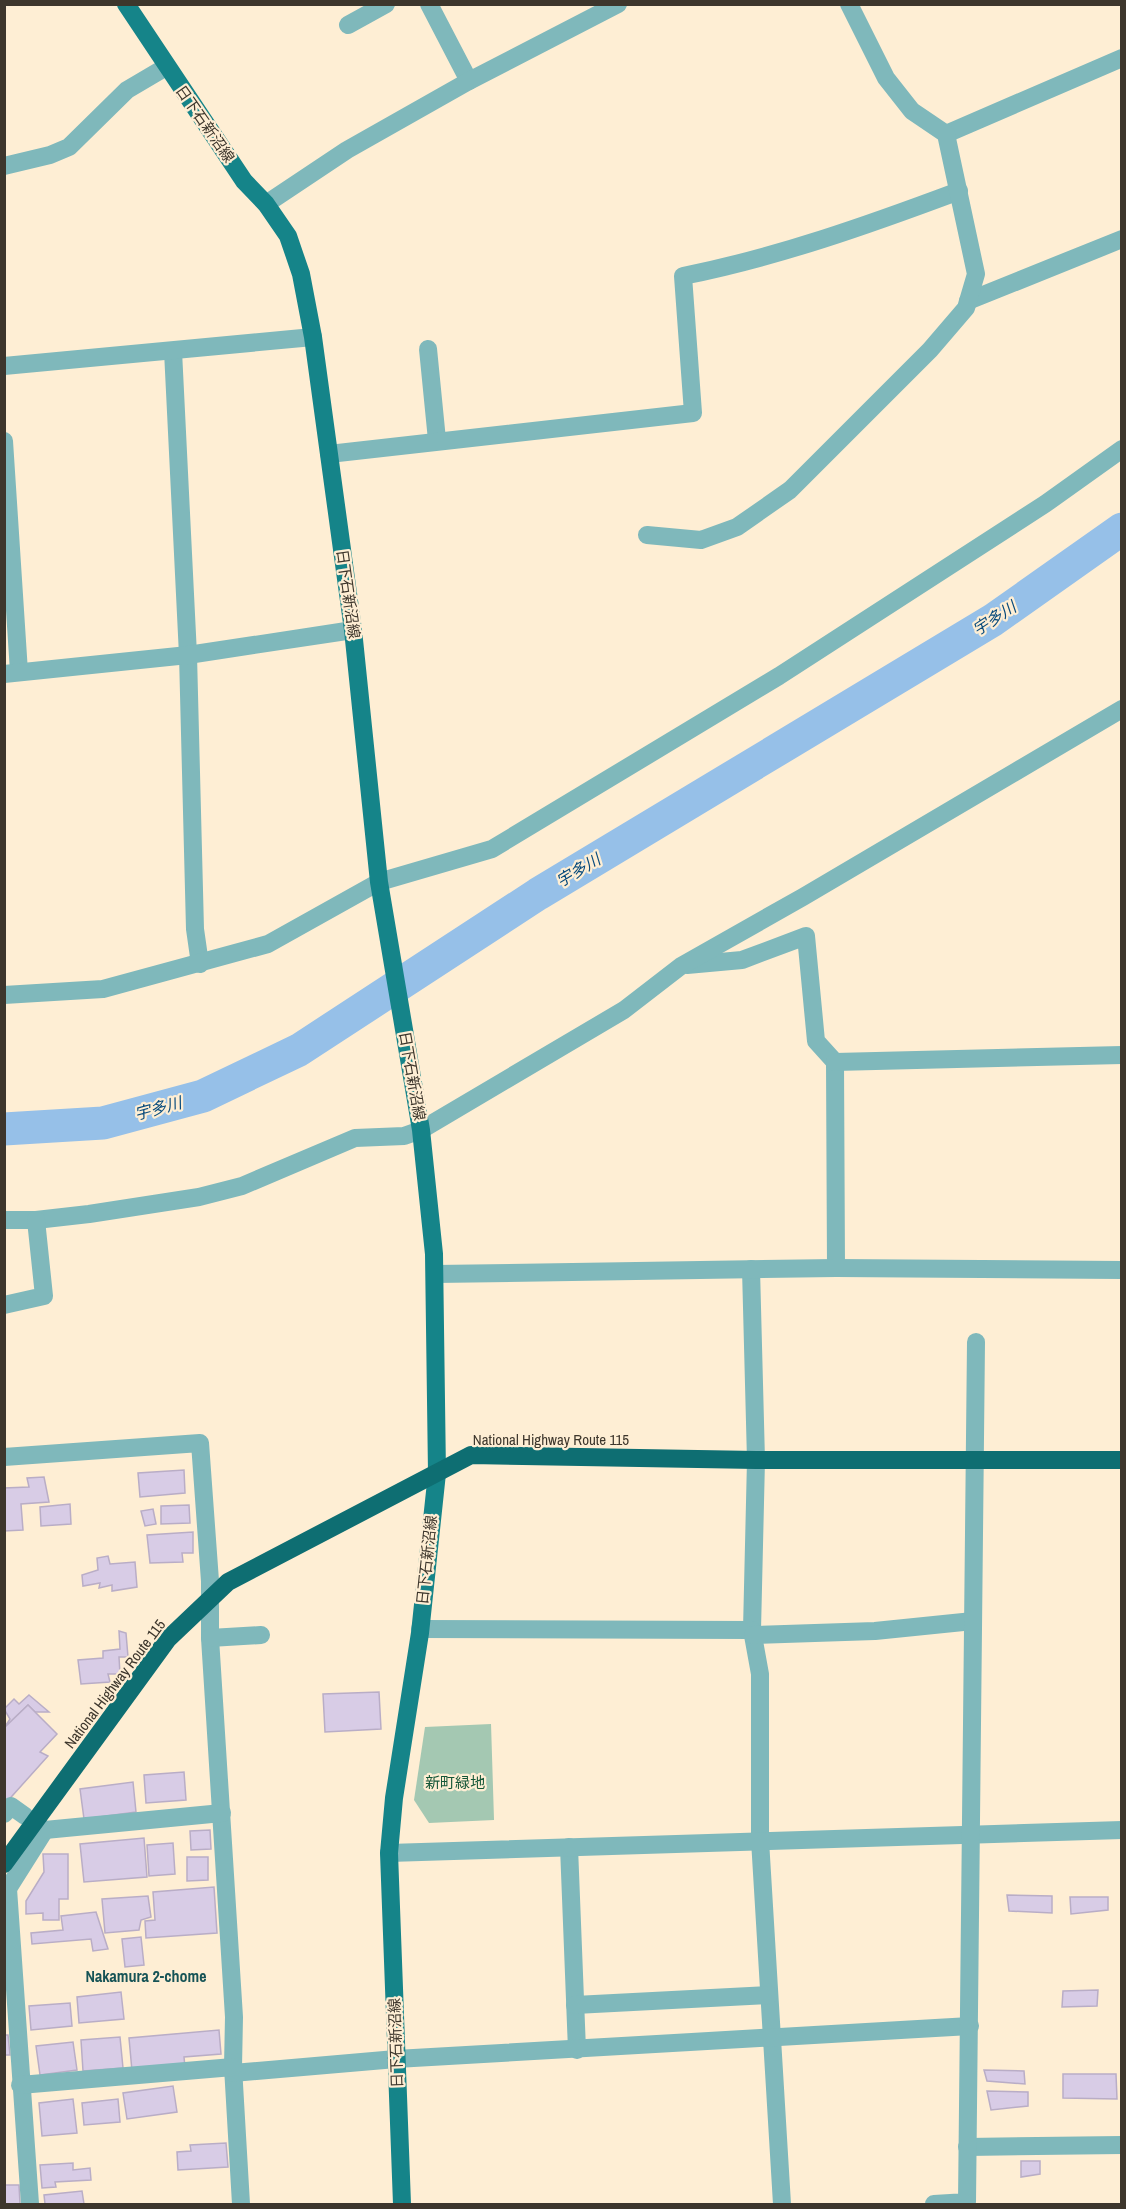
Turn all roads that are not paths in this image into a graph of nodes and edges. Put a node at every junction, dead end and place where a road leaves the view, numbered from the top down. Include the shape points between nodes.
1 (126, 4) edge
2 (386, 4) edge
3 (429, 4) edge
4 (618, 4) edge
5 (849, 4) edge
6 (348, 25) dead end
7 (1122, 58) edge
8 (166, 67) junction
9 (469, 81) junction
10 (946, 134) junction
11 (4, 166) edge
12 (959, 191) junction
13 (266, 204) junction
14 (1122, 239) edge
15 (968, 301) junction
16 (313, 337) junction
17 (428, 349) dead end
18 (173, 351) junction
19 (4, 366) edge
20 (437, 440) junction
21 (4, 441) edge
22 (1122, 449) edge
23 (329, 454) junction
24 (646, 535) dead end
25 (354, 630) junction
26 (188, 655) junction
27 (12, 673) edge
28 (1122, 709) edge
29 (380, 882) junction
30 (200, 964) junction
31 (681, 966) junction
32 (4, 995) edge
33 (1122, 1055) edge
34 (836, 1062) junction
35 (420, 1124) junction
36 (4, 1220) edge
37 (36, 1220) junction
38 (836, 1268) junction
39 (751, 1269) junction
40 (1122, 1270) edge
41 (435, 1274) junction
42 (4, 1305) edge
43 (976, 1342) dead end
44 (4, 1457) edge
45 (756, 1460) junction
46 (975, 1460) junction
47 (1122, 1460) edge
48 (436, 1473) junction
49 (210, 1600) junction
50 (973, 1621) junction
51 (420, 1629) junction
52 (753, 1632) junction
53 (261, 1635) dead end
54 (210, 1638) junction
55 (222, 1813) junction
56 (4, 1814) edge
57 (37, 1824) junction
58 (1122, 1830) edge
59 (971, 1835) junction
60 (760, 1840) junction
61 (569, 1847) junction
62 (389, 1853) junction
63 (4, 1864) edge
64 (6, 1892) edge
65 (769, 1995) junction
66 (575, 2005) junction
67 (970, 2026) junction
68 (771, 2039) junction
69 (577, 2050) junction
70 (396, 2059) junction
71 (233, 2070) junction
72 (20, 2085) junction
73 (1122, 2145) edge
74 (967, 2147) junction
75 (30, 2205) edge
76 (241, 2205) edge
77 (402, 2205) edge
78 (782, 2205) edge
79 (934, 2205) edge

1 - 8 main road, 日下石新沼線
2 - 6 street
3 - 9 street
4 - 9 street
5 - 10 street via 886,78 912,111
7 - 10 street
8 - 11 street via 127,90 69,147
8 - 13 main road, 日下石新沼線 via 244,181
9 - 13 street via 347,150
10 - 12 street
12 - 15 street via 976,274
12 - 20 street via 843,235 740,265 682,276 693,413
13 - 16 main road, 日下石新沼線 via 288,236 301,274
14 - 15 street
15 - 24 street via 966,309 930,350 790,490 737,527 701,540
16 - 18 street
16 - 23 main road, 日下石新沼線
17 - 20 street
18 - 19 street
18 - 26 street
20 - 23 street
21 - 27 street
22 - 29 street via 1045,504 779,676 492,849
23 - 25 main road, 日下石新沼線
25 - 26 street
25 - 29 main road, 日下石新沼線
26 - 27 street
26 - 30 street via 195,929
28 - 31 street
29 - 30 street via 268,944
29 - 35 main road, 日下石新沼線
30 - 32 street via 103,989
31 - 34 street via 742,960 806,936 816,1041
31 - 35 street via 624,1010
33 - 34 street
34 - 38 street
35 - 37 street via 404,1136 355,1138 242,1186 199,1197
35 - 41 main road, 日下石新沼線
36 - 37 street
37 - 42 street via 44,1296
38 - 39 street
38 - 40 street
39 - 41 street
39 - 45 street
41 - 48 main road, 日下石新沼線
43 - 46 street
44 - 49 street via 200,1443
45 - 46 highway, National Highway Route 115
45 - 48 highway, National Highway Route 115 via 471,1455
45 - 52 street
46 - 47 highway, National Highway Route 115
46 - 50 street
48 - 49 highway, National Highway Route 115 via 228,1582
48 - 51 main road, 日下石新沼線
49 - 54 street
49 - 63 highway, National Highway Route 115 via 168,1639
50 - 52 street via 875,1631
50 - 59 street
51 - 52 street
51 - 62 main road, 日下石新沼線
52 - 60 street via 760,1674
53 - 54 street
54 - 55 street
55 - 57 street
55 - 71 street via 234,2017
56 - 57 street via 11,1806
57 - 64 street
58 - 59 street
59 - 60 street
59 - 67 street
60 - 61 street
60 - 65 street
61 - 62 street
61 - 66 street
62 - 70 main road, 日下石新沼線
64 - 72 street
65 - 66 street
65 - 68 street
66 - 69 street
67 - 68 street
67 - 74 street
68 - 69 street
68 - 78 street
69 - 70 street
70 - 71 street
70 - 77 main road, 日下石新沼線
71 - 72 street
71 - 76 street
72 - 75 street
73 - 74 street
74 - 79 street via 966,2202

